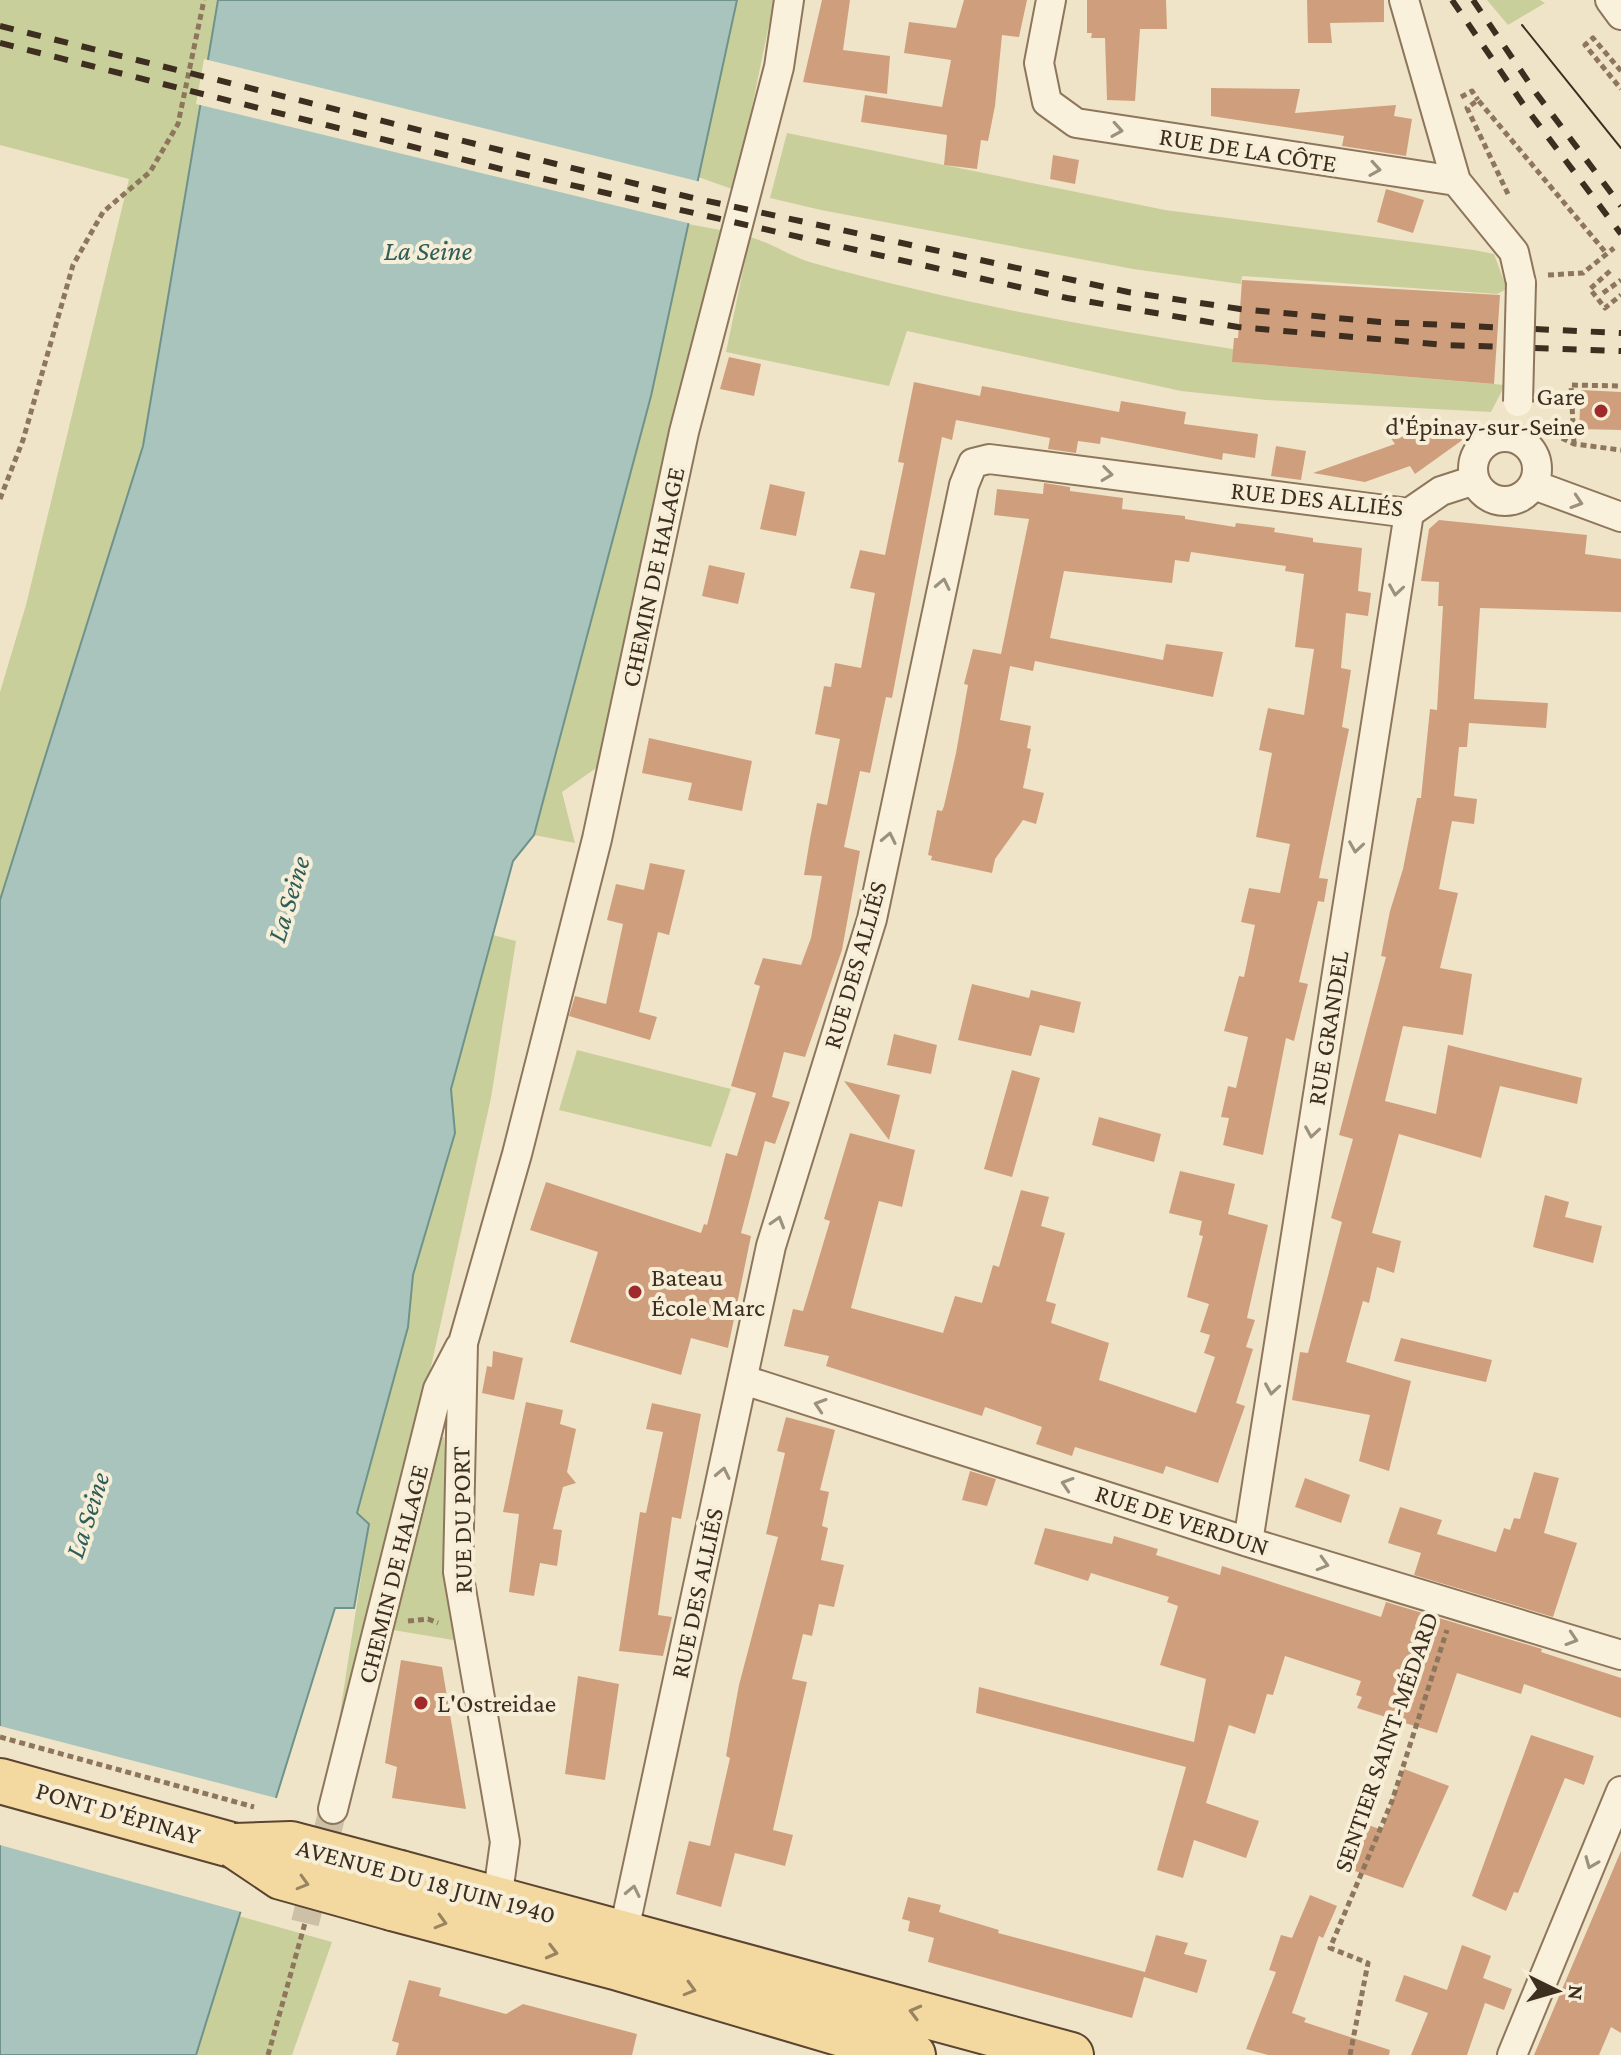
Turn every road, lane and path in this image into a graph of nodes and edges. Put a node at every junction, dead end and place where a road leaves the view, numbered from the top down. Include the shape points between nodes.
1 (204, 0) edge
2 (789, 0) edge
3 (1051, 0) edge
4 (1404, 0) edge
5 (1610, 0) edge
6 (1621, 15) edge
7 (1621, 71) edge
8 (1621, 89) edge
9 (1456, 181) junction
10 (1513, 205) dead end
11 (1614, 248) dead end
12 (1607, 254) junction
13 (1610, 271) dead end
14 (1563, 276) dead end
15 (1621, 280) edge
16 (1603, 293) dead end
17 (1621, 297) edge
18 (1614, 305) dead end
19 (1621, 386) edge
20 (1513, 419) junction
21 (1574, 444) junction
22 (1621, 450) edge
23 (1475, 480) junction
24 (1534, 485) junction
25 (0, 499) edge
26 (1409, 513) junction
27 (1621, 517) edge
28 (517, 1154) joint
29 (463, 1343) junction
30 (744, 1380) junction
31 (1248, 1542) junction
32 (1456, 1602) junction
33 (381, 1623) junction
34 (468, 1635) junction
35 (1621, 1655) edge
36 (0, 1737) edge
37 (0, 1781) edge
38 (1621, 1791) edge
39 (333, 1809) tunnel mouth
40 (266, 1810) dead end
41 (235, 1846) joint
42 (494, 1918) junction
43 (305, 1923) tunnel mouth
44 (619, 1950) junction
45 (268, 2055) edge
46 (913, 2055) edge
47 (1071, 2055) edge
48 (1350, 2055) edge
49 (1512, 2055) edge

1 - 25 path via 178,124 150,172 103,212 73,265 23,440
2 - 28 street, CHEMIN DE HALAGE via 779,67 684,432 597,839
3 -> 9 street, RUE DE LA CÔTE via 1039,63 1047,102 1076,123
4 - 9 street
5 - 6 street
7 - 8 path via 1593,38 1585,45
9 - 20 street, bridge via 1514,252 1521,283
10 - 12 path via 1467,108 1478,100
11 - 12 path
12 - 14 path via 1583,273
13 - 17 path via 1590,289 1605,308
15 - 16 path
17 - 18 path
19 - 21 path via 1571,385
20 - 21 path
20 - 23 street via 1476,455
20 - 24 street via 1520,440 1536,460
21 - 22 path
23 - 24 street via 1481,491 1502,502 1515,500
23 - 26 street, RUE DES ALLIÉS via 1441,491
24 -> 27 street
30 -> 26 street, RUE DES ALLIÉS via 771,1246 872,919 964,485 973,463 989,459
26 -> 31 street, RUE GRANDEL
28 - 29 street, RUE DU PORT
29 - 33 street, CHEMIN DE HALAGE via 438,1389
29 - 34 street, RUE DU PORT via 458,1572
31 -> 30 street, RUE DE VERDUN
44 -> 30 street, RUE DES ALLIÉS
31 -> 32 street, RUE DE VERDUN
32 -> 35 street, RUE DE VERDUN
32 - 48 path, SENTIER SAINT-MÉDARD via 1392,1801 1330,1948 1368,1963
33 - 34 path via 428,1619
33 - 39 street, CHEMIN DE HALAGE
34 - 42 street, RUE DU PORT via 505,1842
36 - 40 path
37 - 41 main road, PONT D'ÉPINAY
38 -> 49 street
41 - 42 main road, AVENUE DU 18 JUIN 1940, bridge via 281,1877 396,1891
42 - 44 main road, AVENUE DU 18 JUIN 1940
43 - 45 path
44 -> 46 main road, AVENUE DU 18 JUIN 1940
47 -> 44 main road, AVENUE DU 18 JUIN 1940

